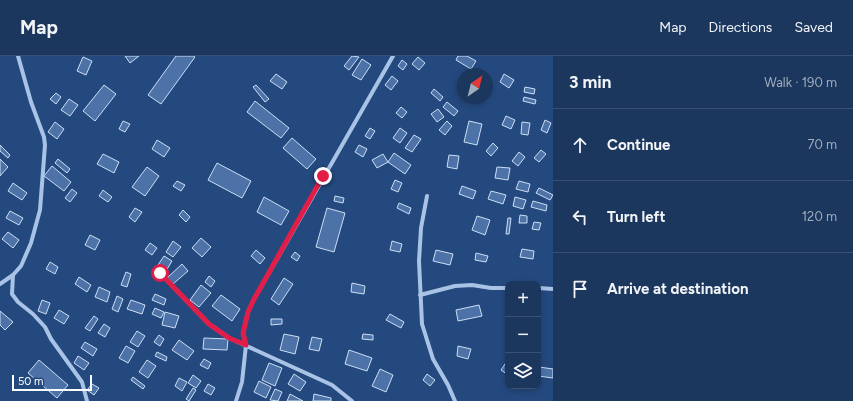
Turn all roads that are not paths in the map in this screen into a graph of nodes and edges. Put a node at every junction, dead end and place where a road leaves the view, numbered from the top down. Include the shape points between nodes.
1 (18, 56) edge
2 (393, 56) edge
3 (427, 196) dead end
4 (160, 273) dead end
5 (14, 275) junction
6 (0, 284) edge
7 (505, 288) edge
8 (541, 288) edge
9 (553, 288) edge
10 (420, 295) junction
11 (246, 345) junction
12 (87, 401) edge
13 (236, 401) edge
14 (352, 401) edge
15 (455, 401) edge

1 - 5 street via 45,145 40,210 31,243
2 - 11 street via 253,301 243,333
3 - 10 street via 421,228
4 - 11 street via 209,324 229,338
5 - 6 street
5 - 12 street via 12,294 45,327 82,382
7 - 10 street via 455,286
8 - 9 street
10 - 15 street via 422,324 433,359
11 - 13 street via 242,382
11 - 14 street via 332,385

